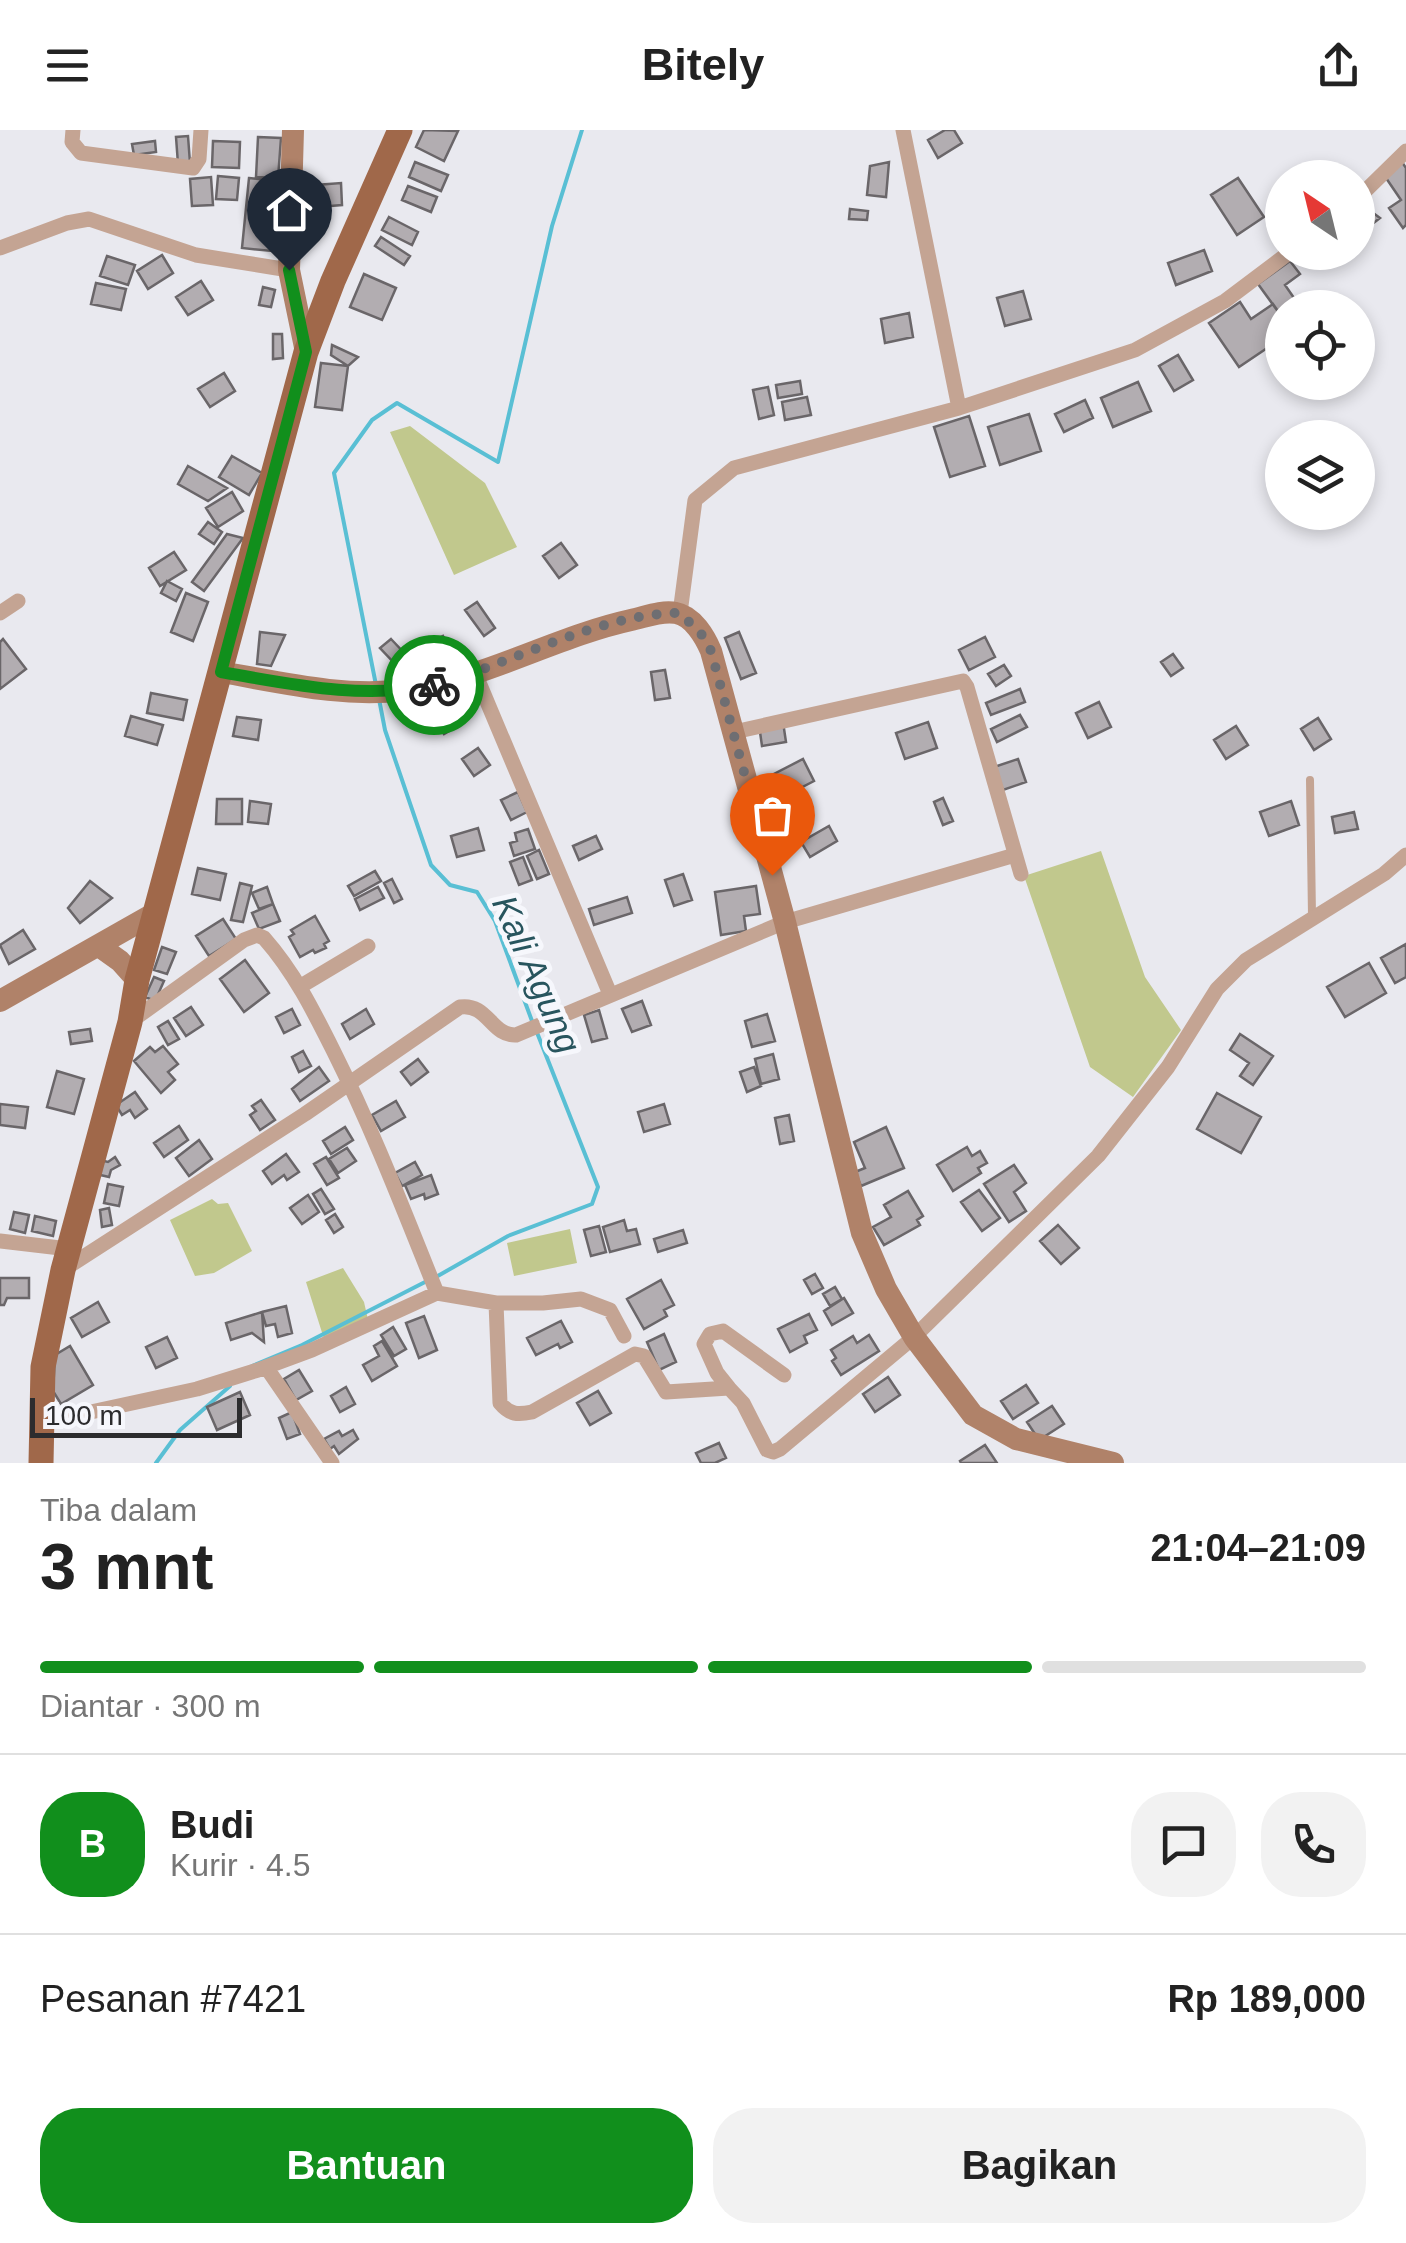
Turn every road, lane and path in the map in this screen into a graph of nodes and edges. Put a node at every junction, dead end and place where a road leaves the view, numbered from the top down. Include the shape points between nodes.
1 (73, 130) edge
2 (201, 130) edge
3 (293, 130) edge
4 (400, 130) edge
5 (902, 130) edge
6 (1406, 151) edge
7 (1375, 181) edge
8 (0, 248) edge
9 (1267, 270) edge
10 (290, 277) junction
11 (333, 281) junction
12 (306, 352) junction
13 (959, 408) junction
14 (18, 601) dead end
15 (0, 613) edge
16 (680, 613) junction
17 (221, 672) junction
18 (474, 673) junction
19 (734, 732) junction
20 (1310, 780) dead end
21 (1016, 855) junction
22 (1406, 856) edge
23 (1021, 874) dead end
24 (155, 913) junction
25 (1312, 921) junction
26 (785, 922) junction
27 (100, 946) junction
28 (368, 946) dead end
29 (137, 980) junction
30 (301, 986) junction
31 (4, 991) edge
32 (610, 994) junction
33 (130, 1022) junction
34 (349, 1083) junction
35 (0, 1241) edge
36 (66, 1259) junction
37 (436, 1290) junction
38 (496, 1303) junction
39 (624, 1336) dead end
40 (914, 1337) junction
41 (262, 1369) junction
42 (784, 1375) dead end
43 (729, 1388) junction
44 (40, 1441) edge
45 (332, 1463) edge
46 (1113, 1463) edge

1 - 2 street via 81,153 193,168
3 - 10 street
4 - 11 main road
5 - 13 street
6 - 7 street
8 - 10 street via 89,219
9 - 13 street via 1225,302 1135,350
10 - 11 street via 306,288
10 - 12 street
11 - 12 main road
12 - 17 main road
13 - 16 street via 734,468 711,484 695,500
14 - 15 street
16 - 18 street via 622,622
16 - 19 street via 711,651
17 - 18 street via 317,689 377,691
17 - 24 main road
18 - 32 street
19 - 21 street via 962,681
19 - 26 street
20 - 25 lane
21 - 23 street
21 - 26 street
22 - 25 street
24 - 27 street
24 - 29 main road
25 - 40 street via 1246,960 1216,989 1168,1067 1098,1156
26 - 32 street
26 - 40 street via 862,1233
27 - 29 street
27 - 31 street
28 - 30 street
29 - 33 main road
30 - 33 street via 257,935
30 - 34 street
32 - 34 street via 506,1035 482,1011 460,1008
33 - 36 main road
34 - 36 street
34 - 37 street
35 - 36 street
36 - 44 main road via 43,1367
37 - 38 street
37 - 41 street
38 - 39 street via 598,1302
38 - 43 street via 500,1403 508,1412 532,1412 635,1354 644,1356 666,1392
40 - 43 street via 773,1452
40 - 46 street via 972,1415 1016,1439
41 - 44 street
41 - 45 street
42 - 43 street via 731,1335 710,1334 707,1353

